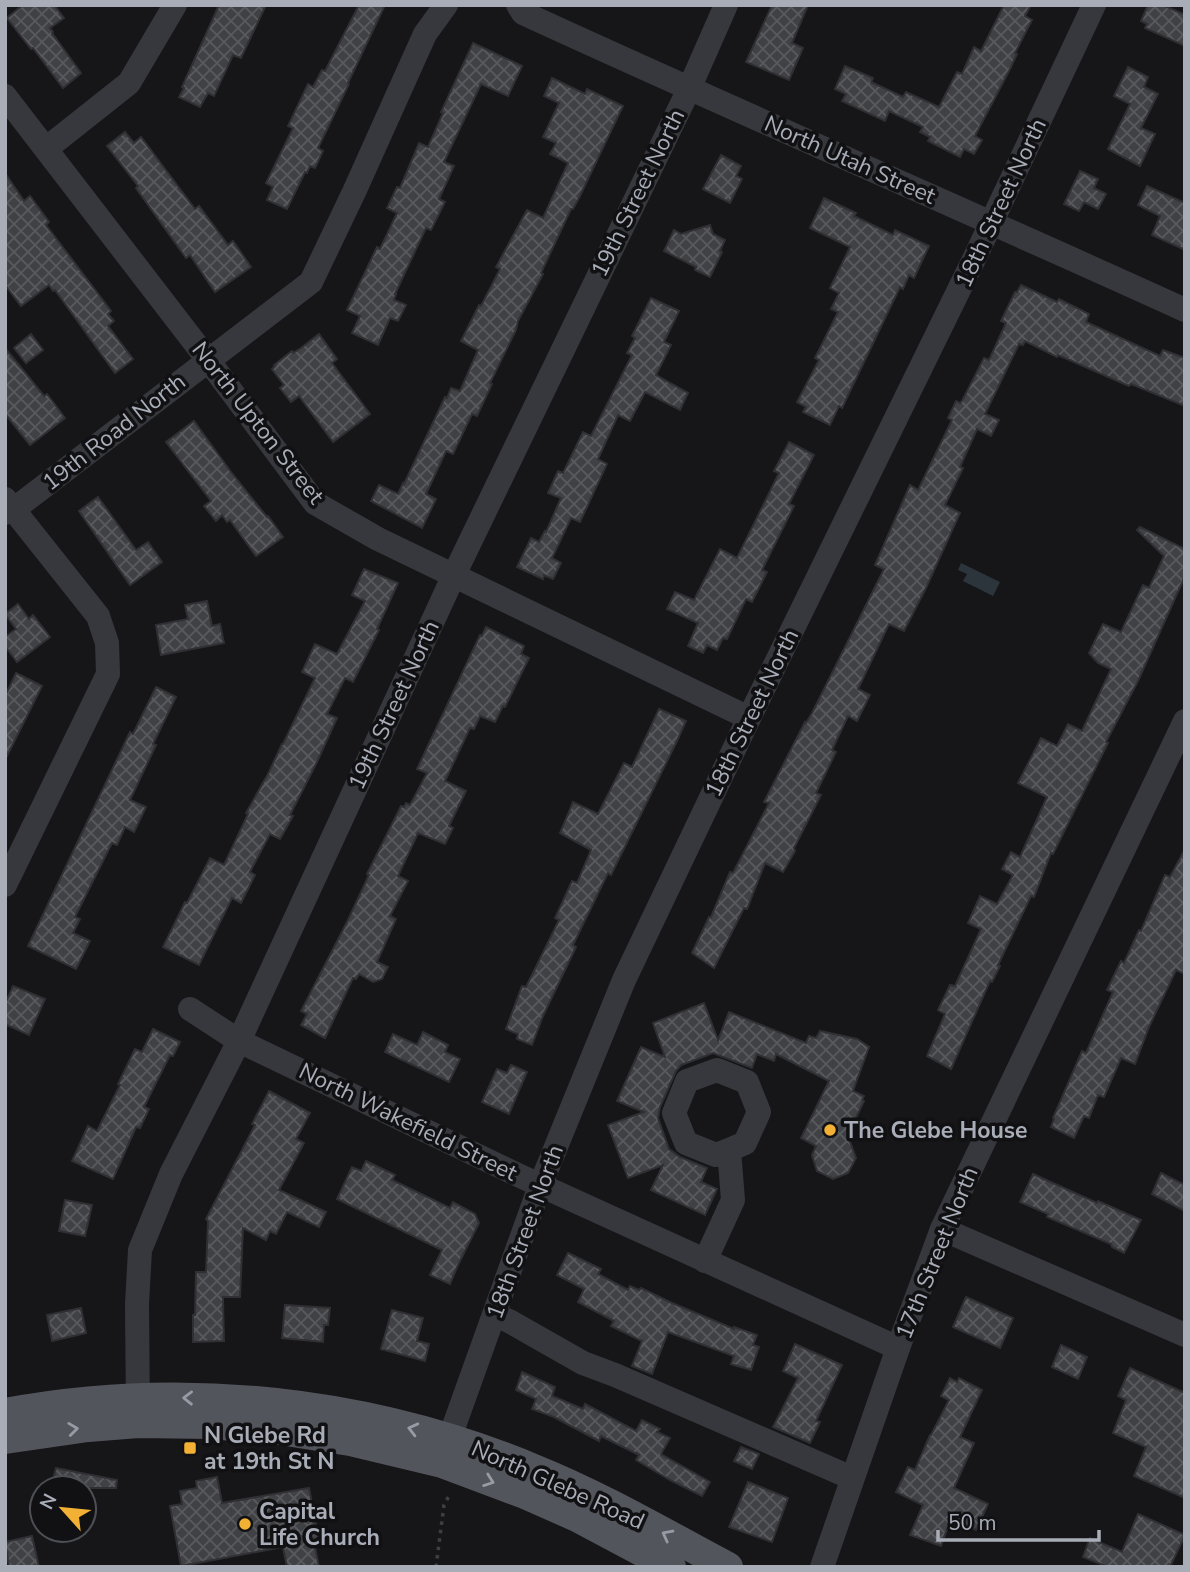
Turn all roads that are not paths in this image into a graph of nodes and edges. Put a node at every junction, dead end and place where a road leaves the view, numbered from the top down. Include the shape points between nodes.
1 (175, 5) edge
2 (446, 5) edge
3 (519, 5) edge
4 (726, 5) edge
5 (1094, 5) edge
6 (689, 89) junction
7 (5, 96) edge
8 (47, 148) junction
9 (992, 223) junction
10 (1185, 310) edge
11 (208, 359) junction
12 (8, 507) edge
13 (454, 575) junction
14 (749, 718) junction
15 (1185, 721) edge
16 (5, 885) edge
17 (190, 1009) dead end
18 (239, 1041) junction
19 (729, 1150) dead end
20 (540, 1186) junction
21 (942, 1229) junction
22 (705, 1261) junction
23 (495, 1315) junction
24 (1185, 1335) edge
25 (898, 1348) junction
26 (139, 1410) junction
27 (5, 1413) edge
28 (450, 1437) junction
29 (5, 1439) edge
30 (852, 1478) junction
31 (671, 1567) edge
32 (728, 1567) edge
33 (821, 1567) edge

1 - 8 street via 129,83
2 - 11 street, 19th Road North via 425,34 311,282
3 - 6 street, North Utah Street via 523,13
4 - 6 street, 19th Street North
5 - 9 street, 18th Street North
6 - 9 street, North Utah Street
6 - 13 street, 19th Street North
7 - 8 street, North Upton Street
8 - 11 street, North Upton Street
9 - 10 street, North Utah Street
9 - 14 street, 18th Street North
11 - 12 street, 19th Road North
11 - 13 street, North Upton Street via 315,503
12 - 16 street, 19th Road North via 97,616 107,643 108,674
13 - 14 street, North Upton Street
13 - 18 street, 19th Street North
14 - 20 street, 18th Street North via 624,980
15 - 21 street, 17th Street North
17 - 18 street, North Wakefield Street
18 - 20 street, North Wakefield Street
18 - 26 street, 19th Street North via 171,1174 140,1250
19 - 22 street via 733,1199
20 - 22 street, North Wakefield Street
20 - 23 street, 18th Street North
21 - 24 street
21 - 25 street, 17th Street North
22 - 25 street, North Wakefield Street
23 - 28 street, 18th Street North
23 - 30 street via 583,1363
25 - 30 street, 17th Street North
26 - 27 main road, North Glebe Road via 85,1402
28 -> 26 main road, North Glebe Road via 353,1414 278,1403 209,1398
29 -> 26 main road, North Glebe Road
26 -> 31 main road, North Glebe Road via 210,1424 351,1441 442,1463 578,1517
32 -> 28 main road, North Glebe Road via 590,1494
30 - 33 street, 17th Street North

